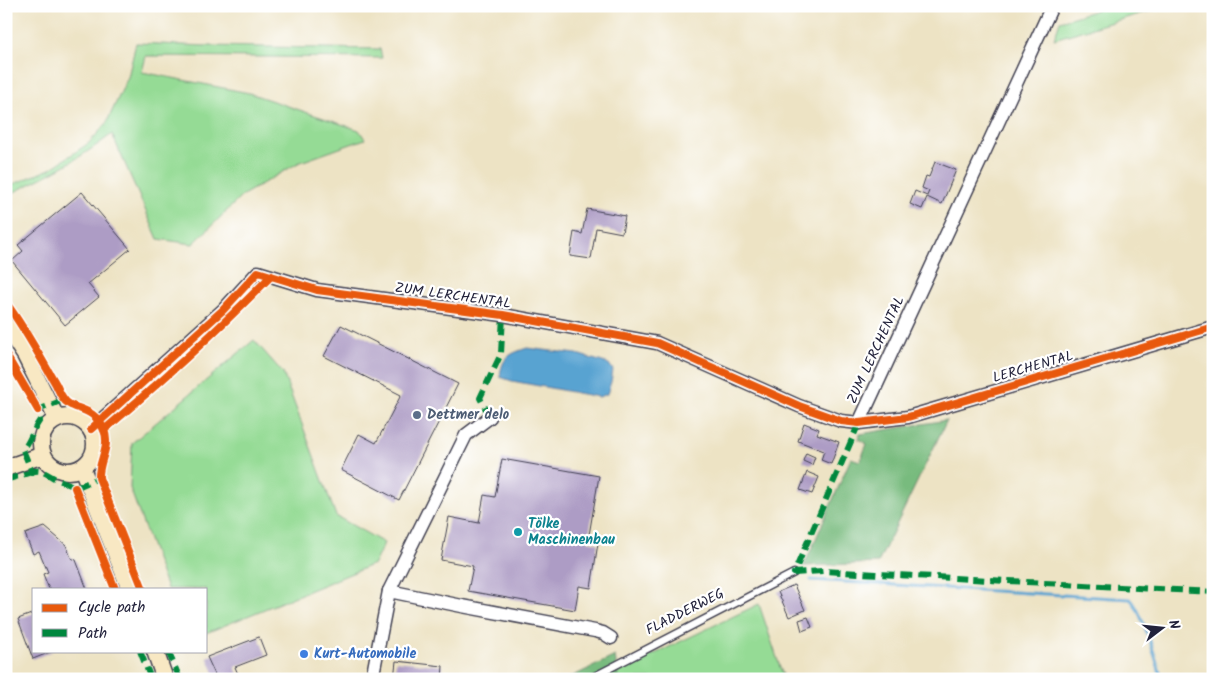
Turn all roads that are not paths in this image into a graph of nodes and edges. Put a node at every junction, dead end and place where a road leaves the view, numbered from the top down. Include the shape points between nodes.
1 (1052, 6) edge
2 (6, 326) edge
3 (1213, 328) edge
4 (490, 417) dead end
5 (57, 419) junction
6 (858, 423) junction
7 (91, 429) junction
8 (43, 455) junction
9 (6, 468) edge
10 (82, 468) junction
11 (794, 572) dead end
12 (130, 588) edge
13 (389, 591) junction
14 (611, 638) dead end
15 (155, 652) edge
16 (166, 679) edge
17 (372, 679) edge
18 (589, 679) edge

1 - 6 street, ZUM LERCHENTAL
2 - 5 main road via 25,355
3 - 6 street, LERCHENTAL via 908,417
4 - 13 street via 466,435
5 - 7 main road via 76,418
5 - 8 main road via 42,438
6 - 7 street, ZUM LERCHENTAL via 798,406 657,343 503,315 316,290 258,272 223,310
7 - 10 main road via 95,437 94,455
8 - 9 main road
8 - 10 main road via 60,470 67,472
10 - 12 main road
11 - 18 lane, FLADDERWEG
13 - 14 street via 595,631
13 - 17 street
15 - 16 main road

